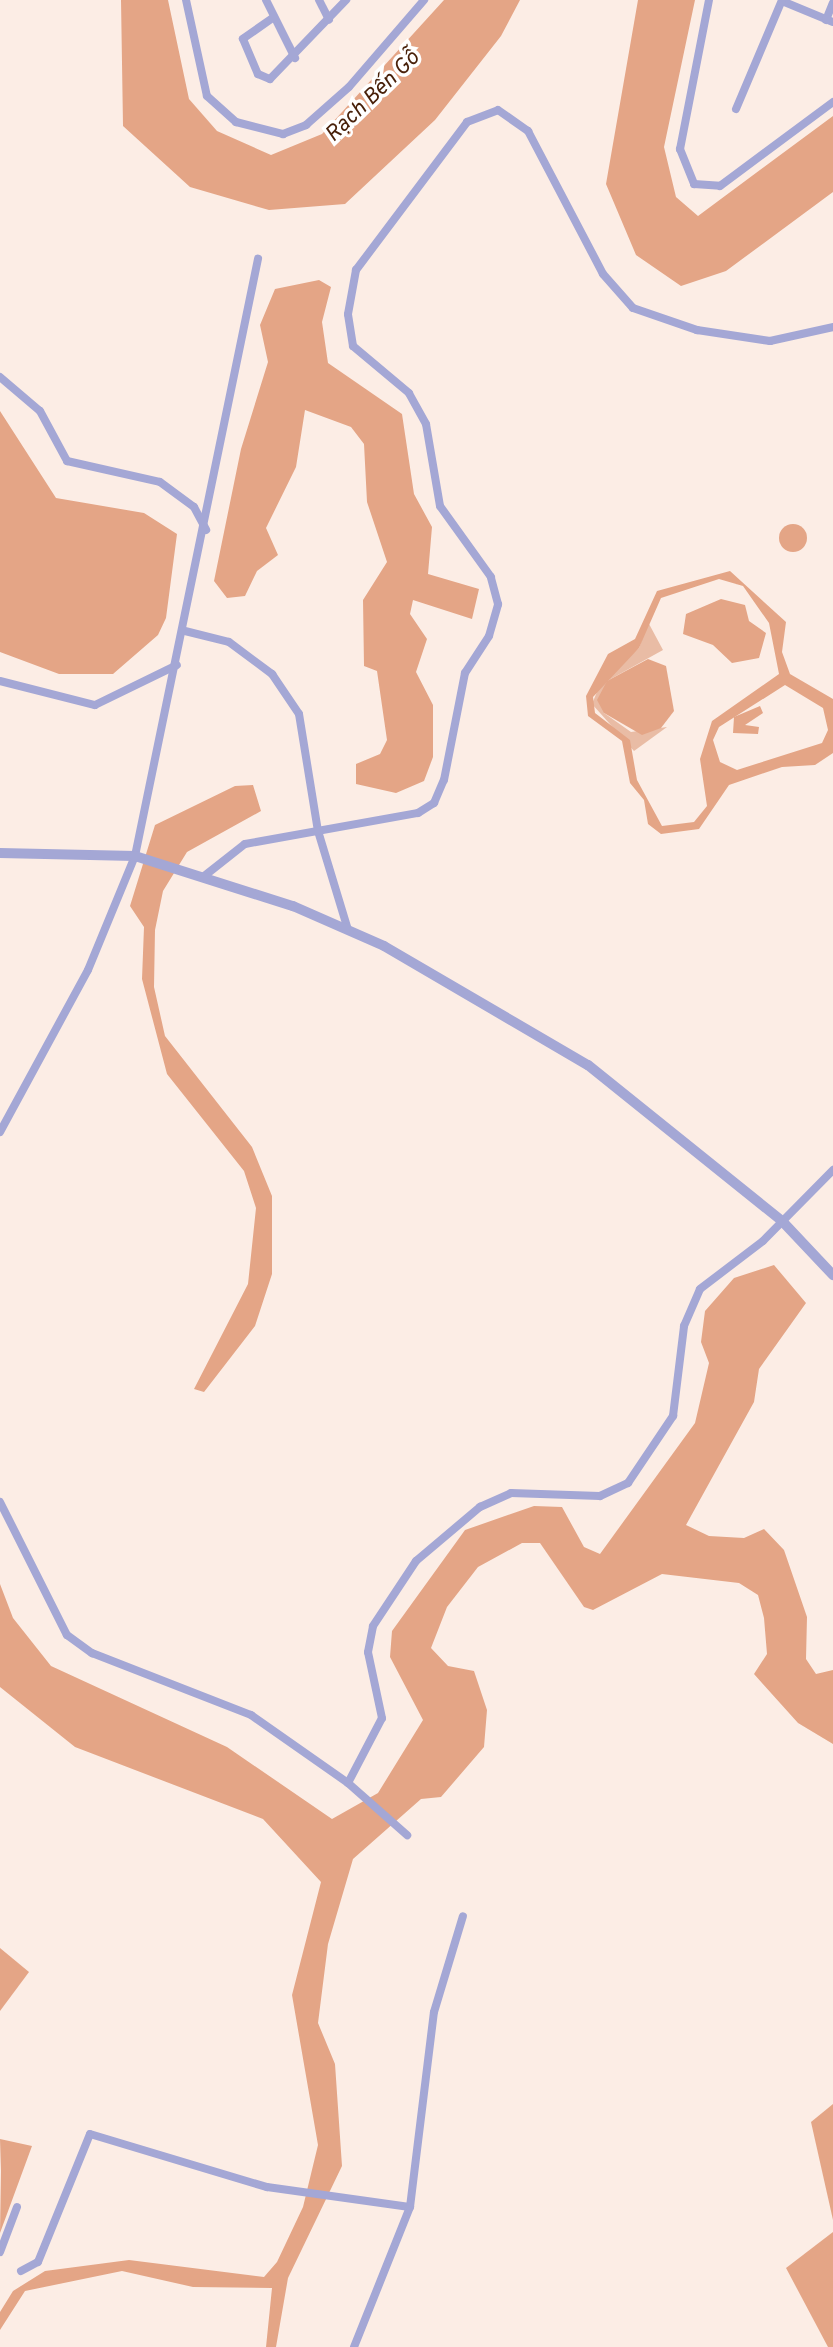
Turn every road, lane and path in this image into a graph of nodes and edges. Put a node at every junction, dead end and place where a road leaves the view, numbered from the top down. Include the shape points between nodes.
1 (186, 0) edge
2 (266, 0) edge
3 (319, 0) edge
4 (346, 0) edge
5 (424, 0) edge
6 (709, 0) edge
7 (782, 0) edge
8 (833, 3) edge
9 (274, 17) junction
10 (329, 20) junction
11 (830, 21) edge
12 (295, 58) junction
13 (833, 102) edge
14 (736, 109) dead end
15 (258, 259) dead end
16 (833, 327) edge
17 (0, 377) edge
18 (206, 531) junction
19 (185, 631) junction
20 (177, 665) junction
21 (0, 681) edge
22 (318, 831) junction
23 (0, 853) edge
24 (135, 856) junction
25 (203, 877) junction
26 (348, 930) junction
27 (0, 1132) edge
28 (833, 1170) edge
29 (783, 1222) junction
30 (833, 1275) edge
31 (0, 1502) edge
32 (348, 1783) junction
33 (407, 1835) dead end
34 (463, 1916) dead end
35 (17, 2207) dead end
36 (410, 2207) junction
37 (0, 2252) edge
38 (21, 2271) dead end
39 (354, 2347) edge

1 - 5 street via 207,96 236,122 283,134 306,125 349,87
2 - 9 street
3 - 10 street
4 - 10 street
6 - 13 street via 680,149 694,184 720,186
7 - 11 street
7 - 14 street
8 - 11 street
9 - 12 street
9 - 12 street via 247,31 244,48 263,78 275,77
10 - 12 street
15 - 18 street
16 - 22 street via 810,337 759,340 633,308 603,274 541,151 510,114 486,112 445,142 356,270 348,314 353,346 409,393 426,424 440,506 491,577 498,604 489,636 465,673 434,803
17 - 18 street via 40,411 67,461 160,482 194,507
18 - 19 street
19 - 20 street
19 - 22 street via 229,642 272,674 286,694 299,714
20 - 21 street via 95,705
20 - 24 street
22 - 25 street via 245,844
22 - 26 street
23 - 24 street
24 - 25 street
24 - 27 street via 88,970
25 - 26 street
26 - 29 street via 488,1002 588,1065
28 - 29 street
29 - 30 street
29 - 32 street via 700,1289 684,1326 673,1416 628,1483 600,1496 511,1493 480,1507 416,1561 373,1626 368,1652 382,1718
31 - 32 street via 67,1635 92,1653 251,1715
32 - 33 street
34 - 36 street via 434,2012
35 - 37 street
36 - 38 street via 307,2195 86,2134 38,2262
36 - 39 street

